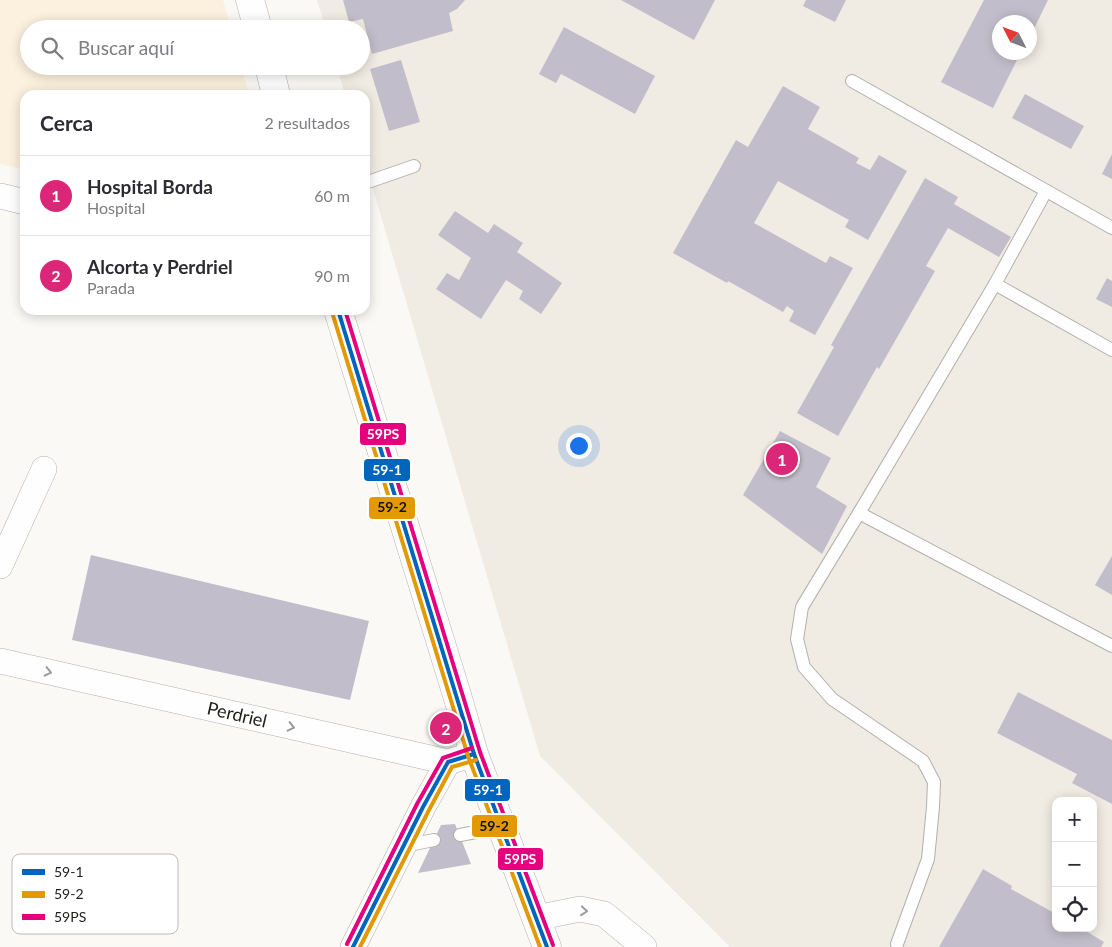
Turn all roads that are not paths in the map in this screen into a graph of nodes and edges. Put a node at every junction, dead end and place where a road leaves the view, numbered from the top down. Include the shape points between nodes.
1 (250, 0) edge
2 (256, 20) edge
3 (271, 75) edge
4 (852, 81) dead end
5 (275, 90) edge
6 (414, 166) dead end
7 (370, 181) edge
8 (1046, 191) junction
9 (0, 196) edge
10 (20, 201) edge
11 (1112, 228) edge
12 (994, 284) junction
13 (340, 315) edge
14 (1112, 350) edge
15 (44, 469) dead end
16 (859, 513) junction
17 (0, 566) edge
18 (1112, 646) edge
19 (0, 661) edge
20 (474, 754) junction
21 (448, 762) junction
22 (502, 827) junction
23 (460, 835) dead end
24 (434, 840) dead end
25 (404, 846) junction
26 (536, 918) junction
27 (897, 944) dead end
28 (353, 947) edge
29 (547, 947) edge
30 (644, 947) edge

1 - 2 main road
3 - 5 main road
4 - 8 lane
6 - 7 lane
8 - 11 lane
8 - 12 lane
9 - 10 street
12 - 14 lane
12 - 16 lane
13 - 20 main road
15 - 17 street
16 - 18 lane
16 - 27 lane via 802,607 797,639 804,668 832,699 923,761 934,782 928,859
19 -> 21 street, Perdriel
20 - 21 street, Perdriel
20 - 22 main road
21 - 25 street
22 - 23 lane
22 - 26 main road
24 - 25 lane
25 - 28 street
26 - 29 main road
26 -> 30 street via 580,910 604,914

